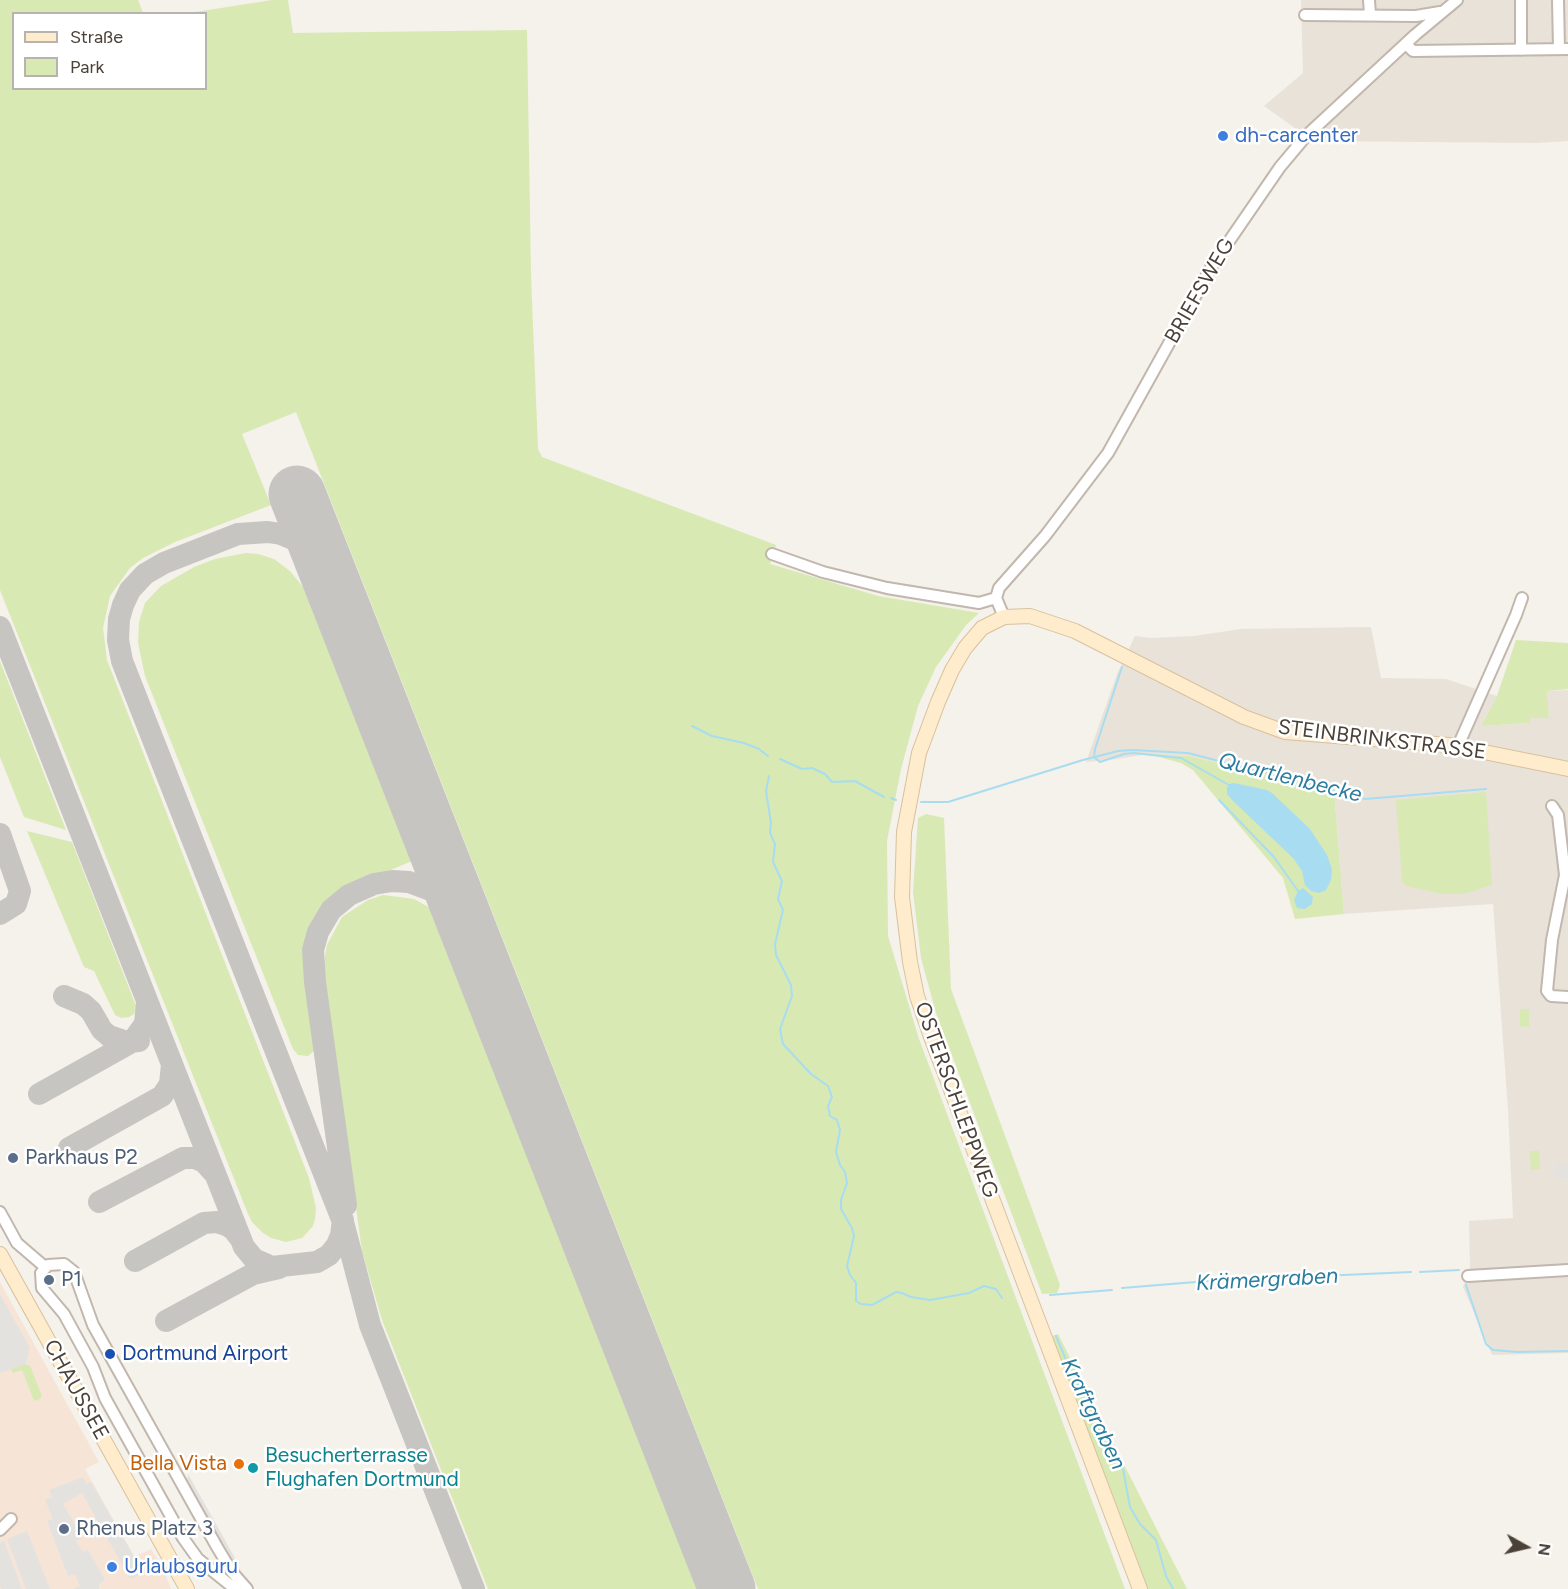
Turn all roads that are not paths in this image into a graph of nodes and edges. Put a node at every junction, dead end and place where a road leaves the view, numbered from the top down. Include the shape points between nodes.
1 (1370, 0) edge
2 (1457, 0) edge
3 (1521, 0) edge
4 (1558, 0) edge
5 (1443, 12) junction
6 (1305, 15) dead end
7 (1370, 15) junction
8 (1402, 16) junction
9 (1415, 35) junction
10 (1406, 44) junction
11 (1563, 49) edge
12 (1521, 50) junction
13 (772, 554) dead end
14 (996, 598) junction
15 (1522, 598) dead end
16 (1004, 617) junction
17 (1458, 747) junction
18 (1568, 769) edge
19 (1552, 806) dead end
20 (1566, 885) edge
21 (1568, 997) edge
22 (0, 1212) edge
23 (0, 1254) edge
24 (45, 1267) junction
25 (1568, 1270) edge
26 (1468, 1276) dead end
27 (11, 1519) dead end
28 (0, 1530) edge
29 (187, 1589) edge
30 (236, 1589) edge
31 (248, 1589) edge
32 (1140, 1589) edge

1 - 7 street
2 - 5 street, BRIEFSWEG
3 - 12 street
4 - 11 street
5 - 8 street
5 - 9 street, BRIEFSWEG
6 - 7 street
7 - 8 street
8 - 9 street via 1413,24
9 - 10 street, BRIEFSWEG
10 - 12 street via 1413,51
10 - 14 street, BRIEFSWEG via 1306,136 1280,167 1217,259 1108,453 1045,536 999,588
11 - 12 street
13 - 14 street via 897,590 979,603
14 - 16 street
15 - 17 street
16 - 17 street, STEINBRINKSTRASSE via 1030,616 1059,624 1244,717 1285,732
16 - 32 street, OSTERSCHLEPPWEG via 982,628 965,648 924,735 904,832 905,928 917,996 931,1037
17 - 18 street, STEINBRINKSTRASSE
19 - 20 street via 1558,815
20 - 21 street via 1552,940 1546,991 1551,996
22 - 24 street via 17,1243
23 - 29 street, CHAUSSEE
24 - 30 street via 40,1277 42,1288 64,1314 105,1398 188,1548
24 - 31 street via 64,1264 74,1272 93,1324 217,1547
25 - 26 street
27 - 28 street

